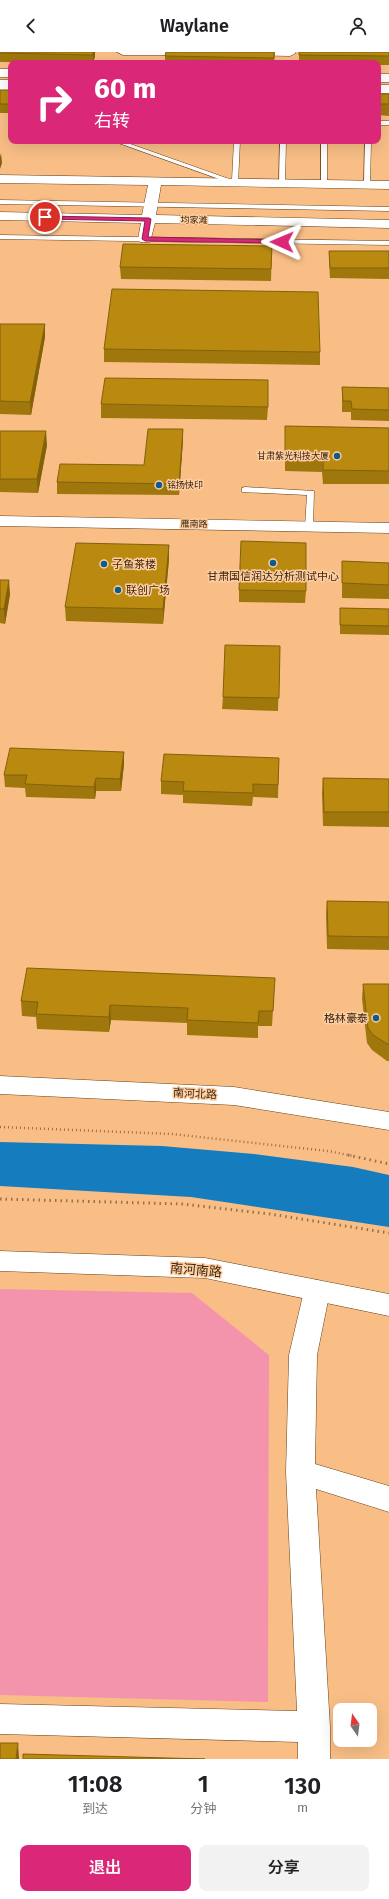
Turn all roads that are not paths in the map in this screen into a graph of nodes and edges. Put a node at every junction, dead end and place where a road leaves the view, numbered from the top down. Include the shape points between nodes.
1 (123, 52) edge
2 (132, 52) edge
3 (203, 52) edge
4 (235, 52) edge
5 (290, 56) edge
6 (124, 144) edge
7 (237, 144) edge
8 (283, 144) edge
9 (324, 144) edge
10 (368, 144) edge
11 (0, 179) edge
12 (156, 181) junction
13 (235, 183) junction
14 (282, 184) junction
15 (324, 185) junction
16 (367, 185) junction
17 (389, 186) edge
18 (0, 202) edge
19 (151, 205) junction
20 (389, 209) edge
21 (0, 216) edge
22 (149, 219) junction
23 (389, 224) edge
24 (0, 237) edge
25 (145, 239) junction
26 (389, 243) edge
27 (245, 490) dead end
28 (0, 521) edge
29 (309, 526) junction
30 (389, 528) edge
31 (0, 1085) edge
32 (389, 1121) edge
33 (0, 1261) edge
34 (317, 1291) junction
35 (389, 1305) edge
36 (300, 1472) junction
37 (389, 1499) edge
38 (0, 1719) edge
39 (314, 1728) junction
40 (314, 1759) edge

1 - 2 street
2 - 3 street
4 - 5 street
6 - 13 lane
7 - 13 lane
8 - 14 lane
9 - 15 lane
10 - 16 lane
11 - 12 street
12 - 13 street
12 - 19 street
13 - 14 street
14 - 15 street
15 - 16 street
16 - 17 street
18 - 19 lane
19 - 20 lane
19 - 22 street
21 - 22 street, 均家滩
22 - 23 street, 均家滩
22 - 25 street
24 - 25 lane
25 - 26 lane
27 - 29 lane via 311,493
28 - 29 street, 雁南路
29 - 30 street, 雁南路
31 - 32 street, 南河北路 via 234,1096
33 - 34 street, 南河南路 via 205,1268
34 - 35 street, 南河南路
34 - 36 street via 303,1355
36 - 37 street
36 - 39 street
38 - 39 street
39 - 40 street

